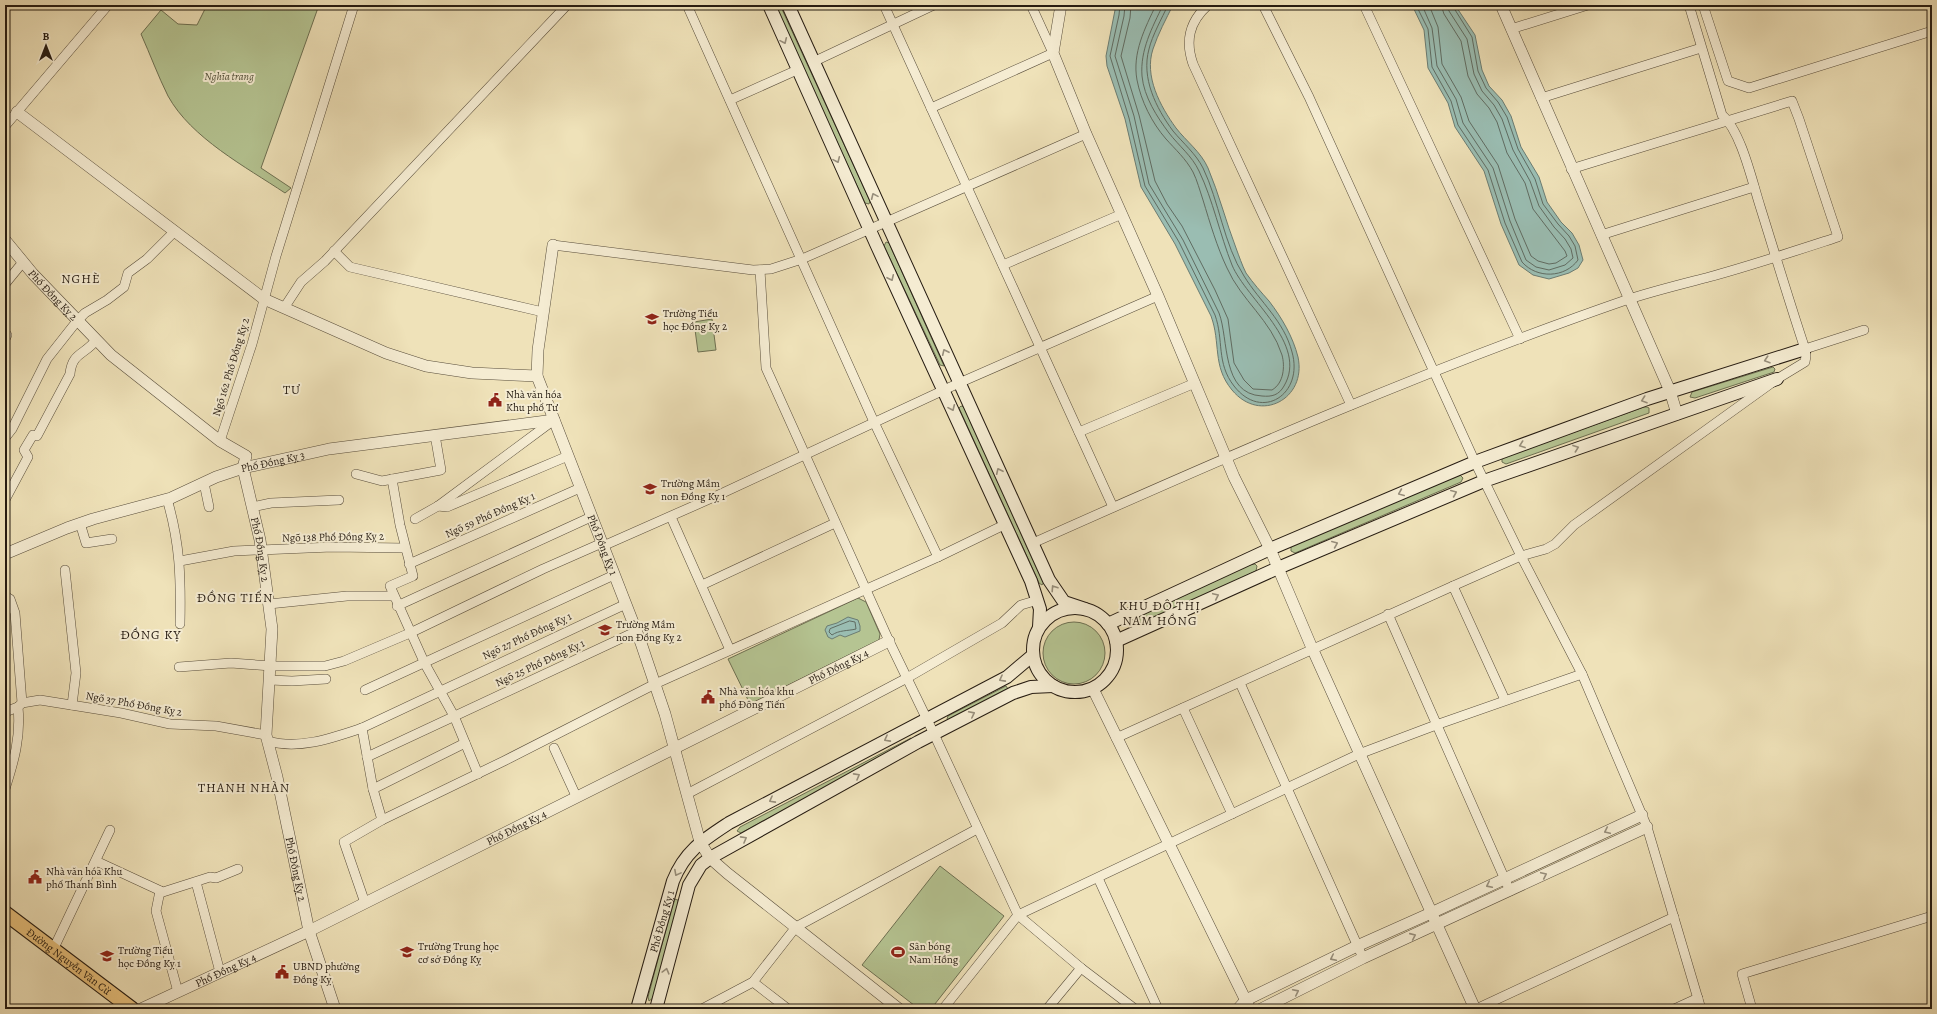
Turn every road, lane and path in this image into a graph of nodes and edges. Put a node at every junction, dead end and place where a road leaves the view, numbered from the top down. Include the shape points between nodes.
1 (108, 5) edge
2 (354, 5) edge
3 (567, 5) edge
4 (687, 5) edge
5 (769, 5) edge
6 (788, 5) edge
7 (884, 5) edge
8 (934, 5) edge
9 (1031, 5) edge
10 (1062, 5) edge
11 (1208, 5) edge
12 (1263, 5) edge
13 (1364, 5) edge
14 (1501, 5) edge
15 (1588, 5) edge
16 (1689, 5) edge
17 (1703, 5) edge
18 (892, 23) junction
19 (1058, 27) junction
20 (1042, 29) junction
21 (1511, 29) junction
22 (1932, 31) edge
23 (1701, 48) junction
24 (1053, 53) junction
25 (813, 62) junction
26 (797, 70) junction
27 (1541, 98) junction
28 (730, 100) junction
29 (931, 108) junction
30 (17, 112) junction
31 (1728, 120) junction
32 (5, 126) edge
33 (1086, 134) junction
34 (1571, 169) junction
35 (967, 186) junction
36 (1754, 187) junction
37 (1122, 214) junction
38 (886, 222) junction
39 (869, 230) junction
40 (174, 232) junction
41 (1601, 235) junction
42 (5, 240) edge
43 (553, 245) joint
44 (334, 251) junction
45 (1777, 258) junction
46 (802, 259) junction
47 (23, 262) junction
48 (1003, 265) junction
49 (760, 270) junction
50 (5, 284) edge
51 (1158, 296) junction
52 (264, 299) junction
53 (1628, 299) junction
54 (284, 308) junction
55 (543, 312) junction
56 (77, 321) junction
57 (1864, 330) dead end
58 (5, 334) edge
59 (5, 339) edge
60 (1520, 339) junction
61 (96, 340) junction
62 (1040, 347) junction
63 (1805, 348) junction
64 (1434, 372) junction
65 (537, 376) junction
66 (1777, 379) junction
67 (959, 383) junction
68 (1195, 383) junction
69 (944, 390) junction
70 (1670, 392) junction
71 (1351, 405) junction
72 (1677, 414) junction
73 (554, 420) junction
74 (874, 422) junction
75 (1079, 432) junction
76 (435, 435) junction
77 (5, 438) edge
78 (220, 441) junction
79 (804, 455) junction
80 (568, 456) junction
81 (1226, 457) junction
82 (1475, 462) junction
83 (243, 468) junction
84 (356, 474) dead end
85 (392, 479) junction
86 (1484, 481) junction
87 (204, 483) junction
88 (580, 488) junction
89 (167, 499) junction
90 (5, 500) edge
91 (339, 500) dead end
92 (438, 506) junction
93 (209, 507) dead end
94 (252, 507) junction
95 (1113, 507) junction
96 (591, 517) junction
97 (671, 517) junction
98 (415, 519) dead end
99 (80, 523) junction
100 (835, 523) junction
101 (1004, 525) junction
102 (112, 539) dead end
103 (1033, 542) junction
104 (602, 545) junction
105 (405, 548) junction
106 (1270, 549) junction
107 (7, 551) edge
108 (262, 551) junction
109 (1520, 556) junction
110 (938, 557) junction
111 (180, 561) junction
112 (409, 564) junction
113 (1278, 568) junction
114 (65, 570) dead end
115 (614, 575) junction
116 (702, 585) junction
117 (1452, 586) junction
118 (866, 589) junction
119 (5, 596) edge
120 (393, 596) junction
121 (1038, 600) junction
122 (269, 604) junction
123 (626, 604) junction
124 (398, 606) junction
125 (1085, 609) junction
126 (1388, 614) junction
127 (180, 624) dead end
128 (1108, 624) junction
129 (1039, 627) junction
130 (637, 631) junction
131 (410, 633) junction
132 (889, 641) junction
133 (1116, 642) junction
134 (1312, 648) junction
135 (730, 650) junction
136 (1033, 655) junction
137 (425, 664) junction
138 (270, 666) junction
139 (179, 668) dead end
140 (1582, 674) junction
141 (907, 678) junction
142 (326, 679) dead end
143 (270, 680) junction
144 (1240, 682) junction
145 (655, 684) junction
146 (1053, 686) junction
147 (1093, 689) junction
148 (365, 690) dead end
149 (438, 691) junction
150 (1505, 700) junction
151 (20, 705) junction
152 (72, 705) junction
153 (1182, 708) junction
154 (5, 712) edge
155 (454, 716) junction
156 (926, 718) junction
157 (1436, 725) junction
158 (362, 728) junction
159 (934, 734) junction
160 (267, 738) junction
161 (1116, 738) junction
162 (465, 743) junction
163 (554, 748) dead end
164 (674, 749) junction
165 (1359, 754) junction
166 (367, 757) junction
167 (478, 774) junction
168 (5, 789) edge
169 (373, 789) junction
170 (1286, 789) junction
171 (687, 794) junction
172 (576, 796) junction
173 (1232, 814) junction
174 (1642, 815) junction
175 (382, 820) junction
176 (1647, 827) junction
177 (977, 829) junction
178 (110, 830) dead end
179 (700, 842) junction
180 (1168, 844) junction
181 (710, 858) junction
182 (96, 861) junction
183 (238, 869) dead end
184 (1098, 878) junction
185 (1504, 878) junction
186 (196, 882) junction
187 (160, 891) junction
188 (1510, 891) junction
189 (365, 902) junction
190 (5, 913) edge
191 (1431, 914) junction
192 (1018, 915) junction
193 (1932, 916) edge
194 (1674, 917) junction
195 (1436, 926) junction
196 (796, 927) junction
197 (308, 931) junction
198 (1357, 946) junction
199 (53, 950) junction
200 (1363, 958) junction
201 (1081, 968) junction
202 (220, 972) junction
203 (753, 982) junction
204 (178, 992) junction
205 (1698, 998) junction
206 (1248, 1004) edge
207 (132, 1009) edge
208 (141, 1009) edge
209 (335, 1009) edge
210 (637, 1009) edge
211 (656, 1009) edge
212 (702, 1009) edge
213 (788, 1009) edge
214 (899, 1009) edge
215 (942, 1009) edge
216 (1047, 1009) edge
217 (1134, 1009) edge
218 (1158, 1009) edge
219 (1238, 1009) edge
220 (1261, 1009) edge
221 (1475, 1009) edge
222 (1674, 1009) edge
223 (1701, 1009) edge
224 (1752, 1009) edge

1 - 30 street
2 - 52 street, Ngõ 162 Phố Đồng Kỵ 2
3 - 44 street
4 - 28 street
5 -> 26 main road
6 - 25 main road
7 - 18 street
8 - 18 street
9 - 20 street
10 - 19 street
11 - 71 street via 1197,16 1189,34 1193,64
12 - 64 street via 1309,97
13 - 60 street
14 - 21 street
15 - 21 street
16 - 23 street
17 - 22 street via 1728,81 1749,88
18 - 25 street
18 - 29 street
19 - 20 street via 1050,33
19 - 24 street
20 - 24 street
21 - 27 street
23 - 27 street
23 - 31 street via 1722,115
24 - 29 street
24 - 33 street
38 -> 25 main road
26 - 28 street
26 -> 39 main road
27 - 34 street
28 - 46 street
29 - 35 street
30 - 32 street
30 - 40 street
31 - 34 street
31 - 36 street via 1738,138
31 - 45 street via 1792,101 1800,119 1838,237
33 - 35 street
33 - 37 street
34 - 41 street
35 - 38 street
35 - 48 street
36 - 41 street
36 - 45 street
37 - 48 street
37 - 51 street
38 - 39 street
67 -> 38 main road
39 - 46 street
39 -> 69 main road
40 - 52 street
40 - 56 street via 147,259 128,273 124,287
41 - 53 street
42 - 47 street, Phố Đồng Kỵ 2
43 - 49 street
43 - 55 street, Phố Đồng Kỵ 1
44 - 54 street via 301,282
44 - 55 street via 350,267
45 - 53 street
45 - 63 street
46 - 49 street
46 - 74 street
47 - 50 street
47 - 56 street, Phố Đồng Kỵ 2
48 - 62 street
49 - 79 street via 766,368
51 - 62 street
51 - 68 street
52 - 54 street
52 - 78 street, Ngõ 162 Phố Đồng Kỵ 2
53 - 60 street
53 - 70 street
54 - 65 street via 386,353 426,366 472,373
55 - 65 street, Phố Đồng Kỵ 1
56 - 61 street, Phố Đồng Kỵ 2
56 - 77 street via 47,359
57 - 63 street
58 - 59 street
60 - 64 street
61 - 78 street, Phố Đồng Kỵ 2 via 139,378
61 - 90 street via 71,363 70,374 37,436 33,435 24,450 28,457
62 - 67 street
62 - 75 street
63 - 66 street via 1805,362
63 -> 70 main road
64 - 71 street
64 - 82 street
65 - 73 street, Phố Đồng Kỵ 1
66 - 72 main road
66 - 109 street via 1574,525 1555,544
67 - 69 street
103 -> 67 main road
68 - 75 street
68 - 81 street
69 - 74 street
69 -> 101 main road
70 - 72 street
70 -> 82 main road
71 - 81 street
86 -> 72 main road
73 - 76 street, Phố Đồng Kỵ 3
73 - 80 street, Phố Đồng Kỵ 1
73 - 92 street
74 - 79 street
74 - 110 street
75 - 95 street
76 - 83 street, Phố Đồng Kỵ 3 via 329,450
76 - 85 street via 441,470
78 - 83 street, Phố Đồng Kỵ 2 via 246,456
79 - 97 street
79 - 100 street
80 - 88 street, Phố Đồng Kỵ 1
80 - 92 street via 447,507
81 - 95 street
81 - 106 street
82 - 86 street
82 -> 106 main road
83 - 87 street, Phố Đồng Kỵ 3
83 - 94 street, Phố Đồng Kỵ 2
84 - 85 street via 382,481
85 - 105 street
86 - 109 street
113 -> 86 main road
87 - 89 street, Phố Đồng Kỵ 3
87 - 93 street
88 - 96 street, Phố Đồng Kỵ 1
88 - 112 street, Ngõ 59 Phố Đồng Kỵ 1
89 - 99 street, Phố Đồng Kỵ 3
89 - 111 street
91 - 94 street via 271,503
92 - 98 street
94 - 108 street, Phố Đồng Kỵ 2
95 - 103 street
96 - 104 street, Phố Đồng Kỵ 1
96 - 124 street
97 - 104 street
97 - 116 street
99 - 102 street via 86,542
99 - 107 street, Phố Đồng Kỵ 3
100 - 116 street
100 - 118 street
101 - 110 street
101 - 121 main road via 1032,581
125 -> 103 main road via 1068,604 1060,597 1049,580
104 - 115 street, Phố Đồng Kỵ 1
104 - 131 street via 542,569
105 - 108 street, Ngõ 138 Phố Đồng Kỵ 2 via 332,547
105 - 112 street
106 - 113 street
106 - 128 main road
108 - 111 street, Ngõ 138 Phố Đồng Kỵ 2 via 234,551
108 - 122 street, Phố Đồng Kỵ 2
109 - 117 street
109 - 140 street
110 - 118 street
111 - 127 street
112 - 120 street via 413,576 390,586
133 -> 113 main road
113 - 134 street
114 - 152 street via 76,673
115 - 123 street, Phố Đồng Kỵ 1
115 - 137 street
116 - 135 street
117 - 126 street
117 - 150 street
118 - 132 street
118 - 135 street
119 - 151 street via 10,600 15,613
120 - 122 street via 347,596
120 - 124 street
121 - 129 main road via 1041,616
121 - 141 street via 1021,605 1002,623
122 - 138 street, Phố Đồng Kỵ 2 via 272,629
123 - 130 street, Phố Đồng Kỵ 1
123 - 149 street, Ngõ 27 Phố Đồng Kỵ 1
124 - 131 street
125 - 128 main road via 1098,615
125 - 129 main road via 1062,610 1049,617
126 - 134 street
126 - 157 street
128 - 133 main road
129 - 136 main road via 1034,640
130 - 145 street, Phố Đồng Kỵ 1
130 - 155 street, Ngõ 25 Phố Đồng Kỵ 1
131 - 137 street
131 - 138 street via 344,661 325,666
132 - 141 street
132 - 164 street, Phố Đồng Kỵ 4
133 - 147 main road via 1117,657 1112,672
134 - 144 street
134 - 165 street
135 - 145 street
136 - 146 main road via 1035,666
136 -> 156 main road via 1007,677
137 - 148 street
137 - 149 street
138 - 139 street via 231,663
138 - 143 street, Phố Đồng Kỵ 2
140 - 150 street
140 - 174 street
141 - 156 street
141 - 171 street
142 - 143 street
143 - 160 street, Phố Đồng Kỵ 2
144 - 153 street
144 - 170 street
145 - 164 street, Phố Đồng Kỵ 1
145 - 167 street
146 - 147 main road via 1072,692
159 -> 146 main road via 1014,693 1037,686
147 - 161 street
149 - 155 street
149 - 158 street, Ngõ 27 Phố Đồng Kỵ 1
150 - 157 street
151 - 152 street, Ngõ 37 Phố Đồng Kỵ 2 via 40,700
151 - 154 street, Ngõ 37 Phố Đồng Kỵ 2
151 - 168 street via 20,727
152 - 160 street, Ngõ 37 Phố Đồng Kỵ 2 via 170,724 216,726
153 - 161 street
153 - 173 street
155 - 162 street
155 - 166 street, Ngõ 25 Phố Đồng Kỵ 1
156 - 159 street
156 -> 179 main road via 729,823
157 - 165 street
157 - 185 street
158 - 160 street, Ngõ 37 Phố Đồng Kỵ 2 via 307,743 278,744
158 - 166 street
159 - 177 street
181 -> 159 main road
160 - 197 street, Phố Đồng Kỵ 2
161 - 180 street
162 - 167 street
162 - 169 street
163 - 172 street
164 - 171 street, Phố Đồng Kỵ 1
164 - 172 street, Phố Đồng Kỵ 4
165 - 170 street
165 - 191 street
166 - 169 street
167 - 175 street
169 - 175 street
170 - 173 street
170 - 198 street
171 - 179 street, Phố Đồng Kỵ 1
172 - 189 street, Phố Đồng Kỵ 4
173 - 180 street
174 - 176 street
174 -> 185 street
175 - 189 street via 344,842
188 -> 176 street
176 - 194 street
177 - 192 street
177 - 196 street
178 - 182 street
179 - 181 street, Phố Đồng Kỵ 1
179 -> 210 main road, Phố Đồng Kỵ 1 via 683,862 673,881
180 - 184 street
180 - 206 street
181 - 196 street
211 -> 181 main road, Phố Đồng Kỵ 1 via 689,885 701,865
182 - 187 street
182 - 199 street
183 - 186 street via 216,878 210,877
184 - 192 street
184 - 218 street
185 - 188 street
185 -> 191 street
186 - 187 street via 169,891
186 - 202 street
187 - 204 street via 156,911
188 - 195 street
189 - 197 street, Phố Đồng Kỵ 4
190 - 199 main road, Đường Nguyễn Văn Cừ
191 - 195 street
191 - 198 street
192 - 201 street
192 - 215 street
193 - 224 street via 1742,974
194 - 205 street
194 - 221 street
200 -> 195 street
195 - 221 street
196 - 203 street
196 - 214 street
197 - 202 street, Phố Đồng Kỵ 4
197 - 209 street, Phố Đồng Kỵ 2
198 - 200 street
198 -> 206 street
199 - 207 main road, Đường Nguyễn Văn Cừ
220 -> 200 street
201 - 216 street
201 - 217 street
202 - 204 street, Phố Đồng Kỵ 4
203 - 212 street
203 - 213 street
204 - 208 street, Phố Đồng Kỵ 4
205 - 222 street
205 - 223 street
206 - 219 street

